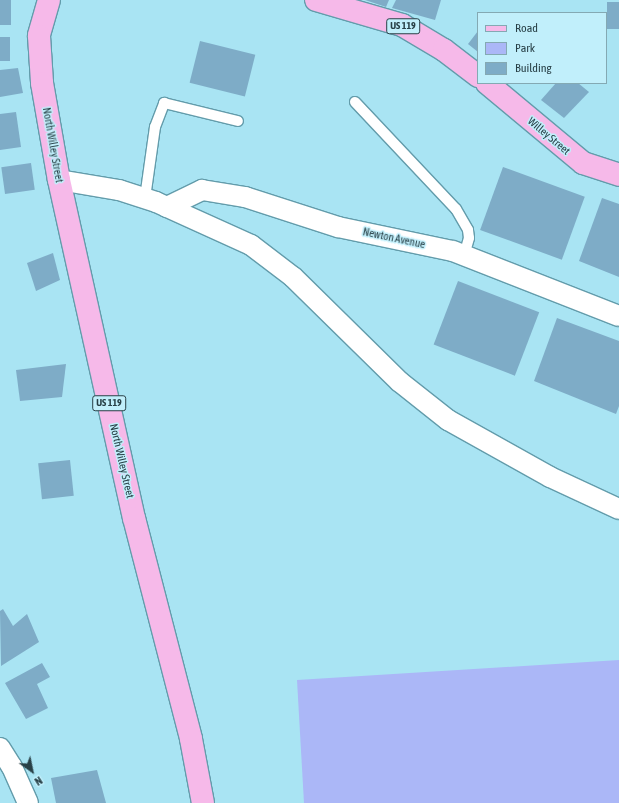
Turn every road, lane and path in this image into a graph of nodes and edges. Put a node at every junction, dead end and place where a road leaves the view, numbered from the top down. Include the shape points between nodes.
1 (49, 0) edge
2 (316, 0) edge
3 (477, 75) edge
4 (488, 84) edge
5 (356, 102) dead end
6 (238, 121) dead end
7 (619, 175) edge
8 (59, 180) junction
9 (145, 198) junction
10 (167, 207) junction
11 (464, 255) junction
12 (619, 316) edge
13 (619, 509) edge
14 (0, 748) edge
15 (28, 803) edge
16 (203, 803) edge

1 - 8 main road, North Willey Street / US 119 via 39,36 42,83
2 - 3 main road, US 119 via 402,25 444,50
4 - 7 main road, Willey Street via 583,163
5 - 11 lane via 456,209 468,230 469,238
6 - 9 lane via 164,103 155,127
8 - 9 street via 118,190
8 - 16 main road, North Willey Street / US 119 via 134,518 191,739
9 - 10 street
10 - 11 street, Newton Avenue via 202,190 245,197 338,227
10 - 13 street via 251,245 293,277 400,382 448,420 550,478
11 - 12 street, Newton Avenue
14 - 15 street via 12,767

